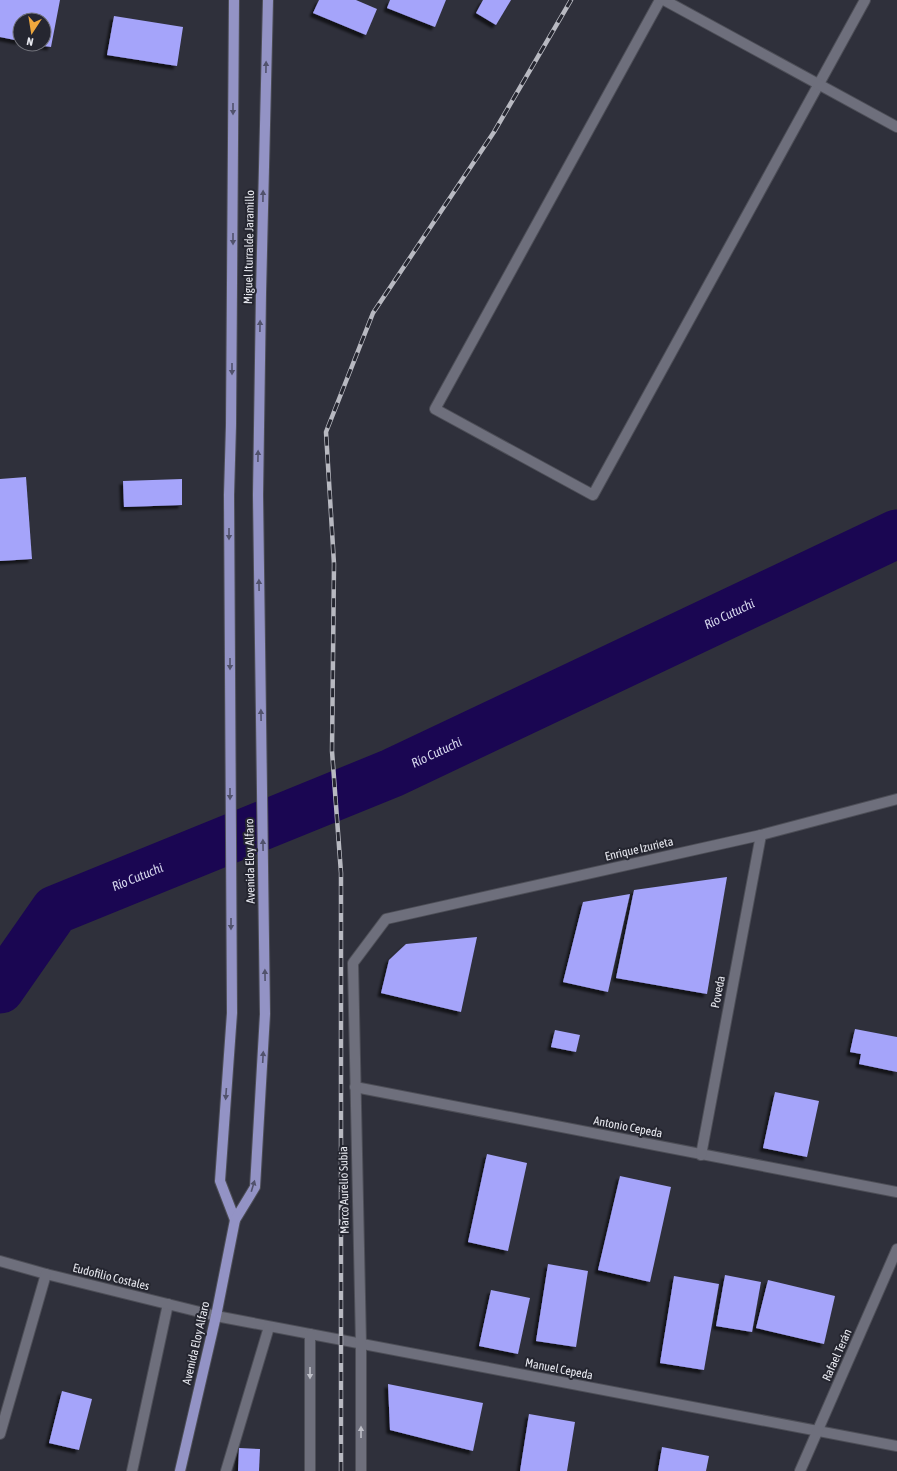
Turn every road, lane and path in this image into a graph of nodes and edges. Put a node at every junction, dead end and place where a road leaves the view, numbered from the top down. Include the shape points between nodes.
1 (234, 0) edge
2 (268, 0) edge
3 (660, 0) edge
4 (664, 0) edge
5 (865, 0) edge
6 (819, 85) junction
7 (897, 128) edge
8 (229, 495) joint
9 (258, 495) joint
10 (897, 799) edge
11 (761, 835) junction
12 (386, 919) joint
13 (355, 1087) junction
14 (701, 1155) junction
15 (897, 1192) edge
16 (235, 1220) junction
17 (897, 1249) edge
18 (0, 1261) edge
19 (46, 1274) junction
20 (168, 1304) junction
21 (216, 1316) junction
22 (269, 1327) junction
23 (310, 1334) junction
24 (361, 1344) junction
25 (818, 1431) junction
26 (0, 1434) edge
27 (897, 1446) edge
28 (132, 1471) edge
29 (180, 1471) edge
30 (226, 1471) edge
31 (310, 1471) edge
32 (360, 1471) edge
33 (800, 1471) edge

1 -> 8 main road, Miguel Iturralde Jaramillo
9 -> 2 main road, Miguel Iturralde Jaramillo
3 - 6 street via 435,409 593,495
4 - 6 street
5 - 6 street
6 - 7 street
8 -> 16 main road, Avenida Eloy Alfaro via 232,1013 220,1181
16 -> 9 main road, Avenida Eloy Alfaro via 255,1187 265,1014
10 - 11 street, Enrique Izurieta
11 - 12 street, Enrique Izurieta
11 - 14 street, Poveda
12 - 13 street, Marco Aurelio Subia via 353,963
13 - 14 street, Antonio Cepeda
13 - 24 street, Marco Aurelio Subia
14 - 15 street, Antonio Cepeda
16 - 21 main road, Avenida Eloy Alfaro
17 - 25 street, Rafael Terán
18 - 19 street, Eudofilio Costales
19 - 20 street, Eudofilio Costales
19 - 26 street
20 - 21 street, Eudofilio Costales
20 - 28 street
21 - 22 street, Manuel Cepeda
21 - 29 main road, Avenida Eloy Alfaro
22 - 23 street, Manuel Cepeda
22 - 30 street
23 - 24 street, Manuel Cepeda
23 -> 31 street
24 - 25 street, Manuel Cepeda
32 -> 24 street, Marco Aurelio Subia
25 - 27 street, Manuel Cepeda
25 - 33 street, Rafael Terán

